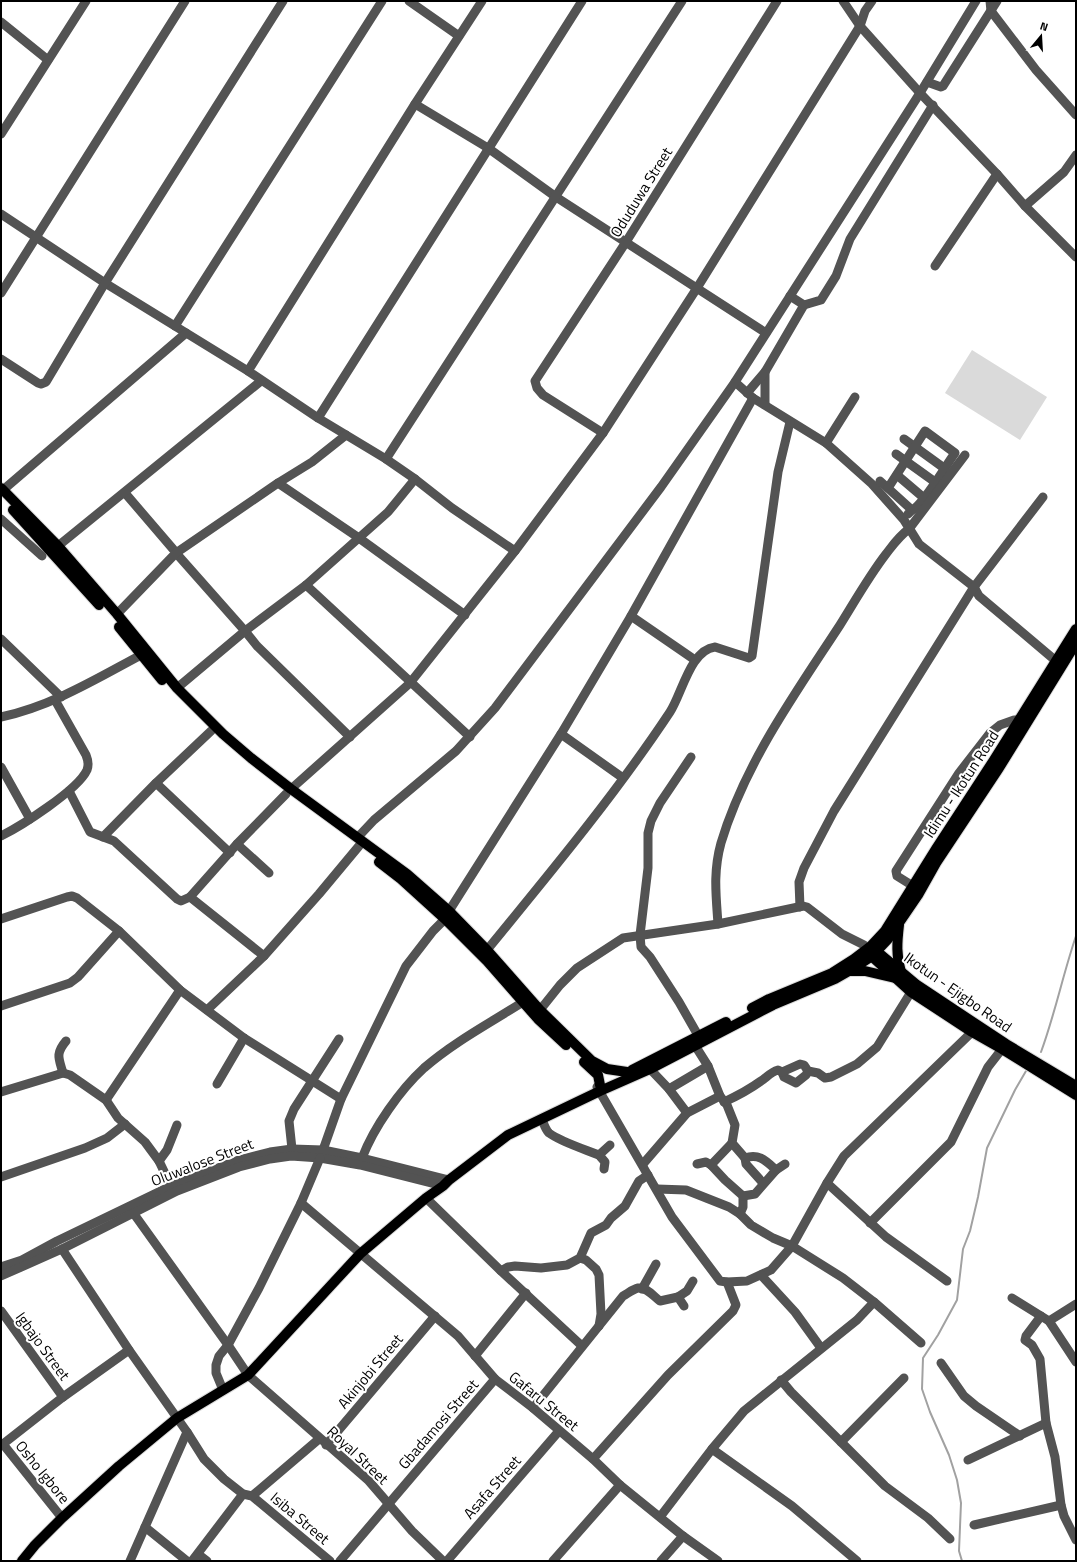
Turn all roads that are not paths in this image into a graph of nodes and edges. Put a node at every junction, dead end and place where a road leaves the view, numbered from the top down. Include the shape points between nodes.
1 (86, 1) edge
2 (185, 1) edge
3 (283, 1) edge
4 (382, 1) edge
5 (409, 1) edge
6 (482, 1) edge
7 (582, 1) edge
8 (682, 1) edge
9 (777, 1) edge
10 (843, 1) edge
11 (872, 1) edge
12 (976, 1) edge
13 (990, 1) edge
14 (997, 1) edge
15 (990, 12) junction
16 (1, 22) edge
17 (860, 26) junction
18 (459, 36) junction
19 (48, 60) junction
20 (927, 82) junction
21 (920, 93) junction
22 (415, 104) junction
23 (933, 106) junction
24 (1076, 115) edge
25 (1, 134) edge
26 (488, 148) junction
27 (1076, 155) edge
28 (997, 174) junction
29 (556, 197) junction
30 (1025, 206) junction
31 (1, 214) edge
32 (36, 236) junction
33 (626, 242) junction
34 (1076, 257) edge
35 (935, 266) dead end
36 (105, 283) junction
37 (697, 288) junction
38 (1, 293) edge
39 (790, 296) junction
40 (804, 305) junction
41 (175, 326) junction
42 (186, 333) junction
43 (766, 333) junction
44 (1, 359) edge
45 (248, 371) junction
46 (765, 372) junction
47 (261, 380) junction
48 (736, 382) junction
49 (750, 395) junction
50 (855, 397) dead end
51 (765, 405) junction
52 (318, 418) junction
53 (790, 422) junction
54 (603, 433) junction
55 (346, 435) junction
56 (904, 439) dead end
57 (826, 443) junction
58 (915, 447) junction
59 (896, 454) dead end
60 (965, 455) dead end
61 (386, 459) junction
62 (906, 462) junction
63 (944, 468) junction
64 (897, 476) junction
65 (415, 479) junction
66 (880, 481) dead end
67 (935, 482) junction
68 (278, 483) junction
69 (888, 488) junction
70 (2, 492) edge
71 (125, 493) junction
72 (1043, 497) dead end
73 (924, 498) junction
74 (912, 510) junction
75 (1, 518) edge
76 (904, 520) junction
77 (909, 529) junction
78 (359, 538) junction
79 (58, 546) junction
80 (174, 551) junction
81 (515, 551) junction
82 (42, 556) dead end
83 (306, 586) junction
84 (974, 588) junction
85 (117, 614) junction
86 (465, 615) junction
87 (631, 616) junction
88 (1076, 629) edge
89 (245, 631) junction
90 (1, 639) edge
91 (1072, 645) edge
92 (141, 655) junction
93 (695, 660) junction
94 (1056, 661) junction
95 (410, 683) junction
96 (178, 688) junction
97 (58, 699) junction
98 (1, 716) edge
99 (1020, 720) junction
100 (211, 731) junction
101 (562, 734) junction
102 (350, 737) junction
103 (470, 737) junction
104 (235, 748) junction
105 (691, 757) dead end
106 (1, 767) edge
107 (622, 778) junction
108 (156, 783) junction
109 (69, 791) junction
110 (289, 792) junction
111 (30, 819) junction
112 (1, 836) edge
113 (103, 837) junction
114 (359, 842) junction
115 (237, 844) junction
116 (230, 852) junction
117 (269, 873) dead end
118 (913, 886) junction
119 (190, 897) junction
120 (800, 907) junction
121 (447, 915) junction
122 (1, 919) edge
123 (900, 921) junction
124 (718, 924) junction
125 (119, 931) junction
126 (640, 935) junction
127 (870, 949) junction
128 (487, 950) junction
129 (264, 956) junction
130 (849, 971) junction
131 (898, 975) junction
132 (180, 990) junction
133 (911, 992) junction
134 (523, 1002) junction
135 (1, 1006) edge
136 (207, 1010) junction
137 (540, 1010) junction
138 (972, 1032) junction
139 (244, 1038) junction
140 (339, 1039) dead end
141 (66, 1041) dead end
142 (697, 1042) junction
143 (1002, 1049) junction
144 (708, 1066) junction
145 (607, 1070) junction
146 (650, 1070) junction
147 (808, 1071) junction
148 (627, 1072) junction
149 (782, 1072) junction
150 (63, 1073) junction
151 (311, 1081) junction
152 (217, 1084) dead end
153 (604, 1084) junction
154 (1076, 1086) edge
155 (669, 1089) junction
156 (1, 1092) edge
157 (1076, 1095) edge
158 (341, 1099) junction
159 (722, 1099) junction
160 (106, 1100) junction
161 (688, 1113) junction
162 (542, 1119) junction
163 (125, 1124) junction
164 (178, 1125) dead end
165 (732, 1143) junction
166 (610, 1145) dead end
167 (292, 1149) junction
168 (321, 1154) junction
169 (599, 1155) junction
170 (362, 1158) junction
171 (745, 1158) junction
172 (159, 1162) junction
173 (642, 1164) junction
174 (697, 1164) dead end
175 (785, 1164) dead end
176 (711, 1165) junction
177 (604, 1169) dead end
178 (776, 1170) junction
179 (648, 1175) junction
180 (1, 1177) edge
181 (827, 1182) junction
182 (444, 1183) junction
183 (764, 1184) junction
184 (171, 1186) junction
185 (657, 1189) junction
186 (429, 1196) junction
187 (743, 1196) junction
188 (301, 1203) junction
189 (131, 1210) junction
190 (740, 1214) junction
191 (870, 1223) junction
192 (792, 1246) junction
193 (62, 1249) junction
194 (360, 1254) junction
195 (580, 1258) junction
196 (656, 1264) dead end
197 (1, 1267) edge
198 (501, 1271) junction
199 (761, 1275) junction
200 (1, 1276) edge
201 (693, 1281) dead end
202 (947, 1281) dead end
203 (727, 1282) junction
204 (642, 1289) junction
205 (526, 1293) junction
206 (678, 1297) junction
207 (1012, 1298) dead end
208 (874, 1302) junction
209 (1076, 1304) edge
210 (684, 1306) dead end
211 (1, 1311) edge
212 (435, 1316) junction
213 (1045, 1319) junction
214 (598, 1327) junction
215 (921, 1342) dead end
216 (228, 1345) junction
217 (582, 1346) junction
218 (821, 1348) junction
219 (129, 1350) junction
220 (475, 1356) junction
221 (1076, 1362) edge
222 (940, 1364) dead end
223 (248, 1375) junction
224 (904, 1378) dead end
225 (495, 1379) junction
226 (781, 1380) junction
227 (222, 1390) junction
228 (63, 1397) junction
229 (533, 1408) junction
230 (177, 1418) junction
231 (1046, 1423) junction
232 (559, 1431) junction
233 (187, 1432) junction
234 (1020, 1436) junction
235 (322, 1442) junction
236 (841, 1442) junction
237 (2, 1444) edge
238 (712, 1449) junction
239 (593, 1459) junction
240 (968, 1460) dead end
241 (620, 1485) junction
242 (243, 1494) junction
243 (252, 1496) junction
244 (388, 1503) junction
245 (1061, 1505) junction
246 (660, 1517) junction
247 (62, 1518) junction
248 (974, 1525) dead end
249 (145, 1527) junction
250 (683, 1536) junction
251 (950, 1539) dead end
252 (1076, 1540) edge
253 (195, 1557) edge
254 (22, 1561) edge
255 (130, 1561) edge
256 (187, 1561) edge
257 (207, 1561) edge
258 (330, 1561) edge
259 (340, 1561) edge
260 (442, 1561) edge
261 (447, 1561) edge
262 (554, 1561) edge
263 (661, 1561) edge
264 (718, 1561) edge
265 (857, 1561) edge

1 - 19 street
2 - 32 street
3 - 36 street
4 - 41 street
5 - 18 street
6 - 18 street
7 - 26 street
8 - 29 street
9 - 33 street, Oduduwa Street
10 - 17 street
11 - 17 street
12 - 20 street
13 - 15 street
14 - 15 street
15 - 20 street via 943,86
15 - 24 street
16 - 19 street
17 - 21 street
17 - 37 street
18 - 22 street
19 - 25 street
20 - 21 street
21 - 23 street
21 - 39 street
22 - 26 street
22 - 45 street
23 - 28 street
23 - 40 street via 850,239 836,276 821,300
26 - 29 street
26 - 52 street
27 - 30 street via 1064,172
28 - 30 street
28 - 35 street
29 - 33 street
29 - 61 street
30 - 34 street
31 - 32 street
32 - 36 street
32 - 38 street
33 - 37 street
33 - 54 street, Oduduwa Street via 535,382 536,388 543,395
36 - 41 street
36 - 44 street via 44,383 38,383
37 - 43 street
37 - 54 street
39 - 40 street
39 - 43 street
40 - 46 street
41 - 42 street
42 - 45 street
42 - 70 street
43 - 48 street
45 - 47 street
46 - 49 street
46 - 51 street
47 - 52 street
47 - 71 street
48 - 49 street
48 - 103 street via 661,487 495,708
49 - 51 street
49 - 87 street
50 - 57 street
51 - 53 street
52 - 55 street
53 - 57 street
53 - 93 street via 778,472 752,656 748,658 712,647
54 - 81 street
55 - 61 street
55 - 68 street via 312,462
56 - 58 street
57 - 76 street via 872,484
58 - 62 street
58 - 63 street
58 - 63 street via 925,431 955,453
59 - 62 street
60 - 77 street
61 - 65 street
62 - 64 street
62 - 67 street
63 - 67 street
64 - 69 street
64 - 73 street
65 - 78 street via 388,512
65 - 81 street
66 - 69 street
67 - 73 street
68 - 78 street
68 - 80 street
69 - 74 street
70 - 79 main road
70 - 92 main road
71 - 79 street
71 - 80 street
72 - 84 street
73 - 74 street
74 - 76 street
75 - 82 street
76 - 77 street
77 - 84 street via 919,544
77 - 124 street via 900,535 874,571 791,697 750,771 720,845 714,879
78 - 83 street
78 - 86 street
79 - 85 main road
80 - 85 street
80 - 89 street
81 - 86 street
83 - 89 street
83 - 95 street
84 - 94 street via 979,596
84 - 120 street via 831,817 799,882
85 - 96 main road
86 - 95 street
87 - 93 street
87 - 101 street
88 - 91 main road, Idimu - Ikotun Road
89 - 96 street
89 - 102 street via 256,646
90 - 97 street
91 - 94 main road, Idimu - Ikotun Road
91 - 123 main road via 999,768
92 - 97 street
92 - 100 main road via 175,695
93 - 107 street via 671,710
94 - 99 main road, Idimu - Ikotun Road
95 - 102 street
95 - 103 street
96 - 104 main road
97 - 98 street
97 - 109 street via 88,760 85,773
99 - 118 main road, Idimu - Ikotun Road
99 - 118 street via 1000,724 990,733 960,773 896,871 897,876
100 - 104 main road
100 - 108 street
101 - 107 street
101 - 121 street
102 - 110 street
103 - 114 street via 456,752 374,820
104 - 110 main road
105 - 126 street via 651,821
106 - 111 street
107 - 128 street via 561,860
108 - 113 street
108 - 116 street
109 - 111 street
109 - 113 street via 88,829 92,834
110 - 114 main road
110 - 115 street
111 - 112 street
113 - 119 street via 117,843 177,899 181,901
114 - 121 main road
114 - 129 street via 319,894
115 - 116 street
115 - 117 street
116 - 119 street
118 - 127 main road, Idimu - Ikotun Road via 887,928
119 - 129 street
120 - 124 street
120 - 127 street via 807,907 842,934
121 - 128 main road
121 - 134 main road
121 - 158 street via 406,966
122 - 125 street via 72,896
123 - 127 main road via 888,939
123 - 131 main road via 897,942
124 - 126 street
125 - 132 street
125 - 135 street via 70,983
126 - 137 street via 623,938 577,968
126 - 142 street via 641,947 679,1002
127 - 130 main road
127 - 131 main road, Ikotun - Ejigbo Road
127 - 142 main road via 832,973 769,999
128 - 137 main road
129 - 136 street
130 - 131 main road
130 - 142 main road
131 - 133 main road, Ikotun - Ejigbo Road
131 - 154 main road, Ikotun - Ejigbo Road
132 - 136 street
132 - 160 street
133 - 138 main road, Ikotun - Ejigbo Road
133 - 147 street via 880,1042 857,1064 825,1078
134 - 153 main road
134 - 170 street via 448,1050 424,1069 385,1116
136 - 139 street
137 - 145 main road via 592,1061
138 - 143 main road, Ikotun - Ejigbo Road
138 - 181 street via 844,1156
139 - 151 street
139 - 152 street
140 - 151 street
141 - 150 street via 58,1053
142 - 144 street
142 - 146 main road
142 - 148 main road
143 - 157 main road, Ikotun - Ejigbo Road
143 - 191 street via 988,1067 951,1142
144 - 155 street
144 - 159 street
145 - 148 main road
145 - 153 main road
146 - 153 main road
146 - 155 street
147 - 149 street via 800,1064
147 - 149 street via 796,1083 784,1077
148 - 153 main road
149 - 159 street via 774,1071 735,1097
150 - 156 street
150 - 160 street via 70,1075
151 - 158 street
151 - 167 street via 289,1121
153 - 162 main road
153 - 173 street
153 - 182 main road via 506,1133
155 - 161 street
158 - 168 street
159 - 161 street
159 - 165 street via 735,1125
160 - 163 street
161 - 173 street
162 - 169 street via 549,1132
162 - 182 main road via 497,1142
163 - 172 street via 145,1142
163 - 180 street via 107,1138 85,1148
164 - 172 street
165 - 171 street
165 - 176 street
166 - 169 street
167 - 168 street, Oluwalose Street
167 - 184 street, Oluwalose Street via 239,1160
168 - 170 street, Oluwalose Street
168 - 182 street, Oluwalose Street
168 - 188 street
168 - 189 street, Oluwalose Street via 270,1159 239,1167
169 - 177 street via 605,1162
170 - 182 street, Oluwalose Street
171 - 178 street via 753,1155 761,1158
171 - 183 street via 746,1164
172 - 184 street
173 - 179 street
174 - 176 street via 706,1162
175 - 178 street
176 - 187 street
178 - 183 street
179 - 185 street
179 - 195 street via 639,1181 625,1206 606,1225 591,1233
181 - 191 street
181 - 192 street
182 - 186 main road
183 - 187 street via 755,1194
184 - 189 street, Oluwalose Street
185 - 190 street via 686,1190
185 - 203 street via 672,1217 720,1281
186 - 194 main road
186 - 198 street
187 - 190 street
188 - 194 street, Gafaru Street
188 - 216 street
189 - 193 street, Oluwalose Street
189 - 197 street, Oluwalose Street via 57,1241 22,1260
189 - 216 street, Royal Street
190 - 192 street via 750,1226
191 - 202 street via 886,1238
192 - 199 street via 771,1270
192 - 208 street via 843,1278
193 - 200 street, Oluwalose Street
193 - 219 street
194 - 212 street, Gafaru Street
194 - 223 main road
195 - 198 street via 567,1265 541,1268 515,1266
195 - 214 street via 586,1260 599,1275 601,1314
196 - 204 street
198 - 205 street
199 - 203 street via 747,1281
199 - 218 street via 795,1312
201 - 206 street via 687,1291
203 - 239 street via 736,1305 733,1311 668,1375
204 - 206 street via 649,1291 660,1301
204 - 214 street via 638,1288 623,1296
205 - 217 street
205 - 220 street
206 - 210 street
207 - 213 street
208 - 215 street
208 - 218 street via 857,1320
209 - 213 street
211 - 228 street, Igbajo Street
212 - 220 street, Gafaru Street via 458,1336
212 - 235 street, Akinjobi Street
213 - 221 street
213 - 231 street via 1026,1336 1025,1340 1032,1345 1040,1359
214 - 217 street
216 - 223 street, Royal Street
216 - 227 street via 216,1364 216,1373
217 - 229 street
218 - 226 street
219 - 228 street
219 - 230 street
220 - 225 street, Gafaru Street
222 - 234 street via 964,1396
223 - 227 main road
223 - 235 street, Royal Street
224 - 236 street
225 - 229 street, Gafaru Street
225 - 244 street, Gbadamosi Street
226 - 236 street
226 - 238 street via 744,1411
227 - 230 main road
228 - 237 street
229 - 232 street, Gafaru Street
230 - 233 street
230 - 247 main road
231 - 234 street
231 - 245 street via 1055,1457
232 - 239 street, Gafaru Street
232 - 261 street, Asafa Street
233 - 242 street via 204,1459
233 - 249 street
234 - 240 street
235 - 243 street, Akinjobi Street
235 - 244 street, Royal Street via 368,1480
236 - 251 street via 885,1486 928,1518
237 - 247 street, Osho Igbore
238 - 246 street
238 - 265 street via 792,1506
239 - 241 street, Gafaru Street
241 - 246 street, Gafaru Street
241 - 262 street
242 - 243 street
242 - 253 street
243 - 258 street, Isiba Street
244 - 259 street, Gbadamosi Street
244 - 260 street, Royal Street
245 - 248 street
245 - 252 street
246 - 250 street, Gafaru Street
247 - 254 main road
249 - 255 street
249 - 256 street
250 - 263 street
250 - 264 street, Gafaru Street
253 - 257 street

